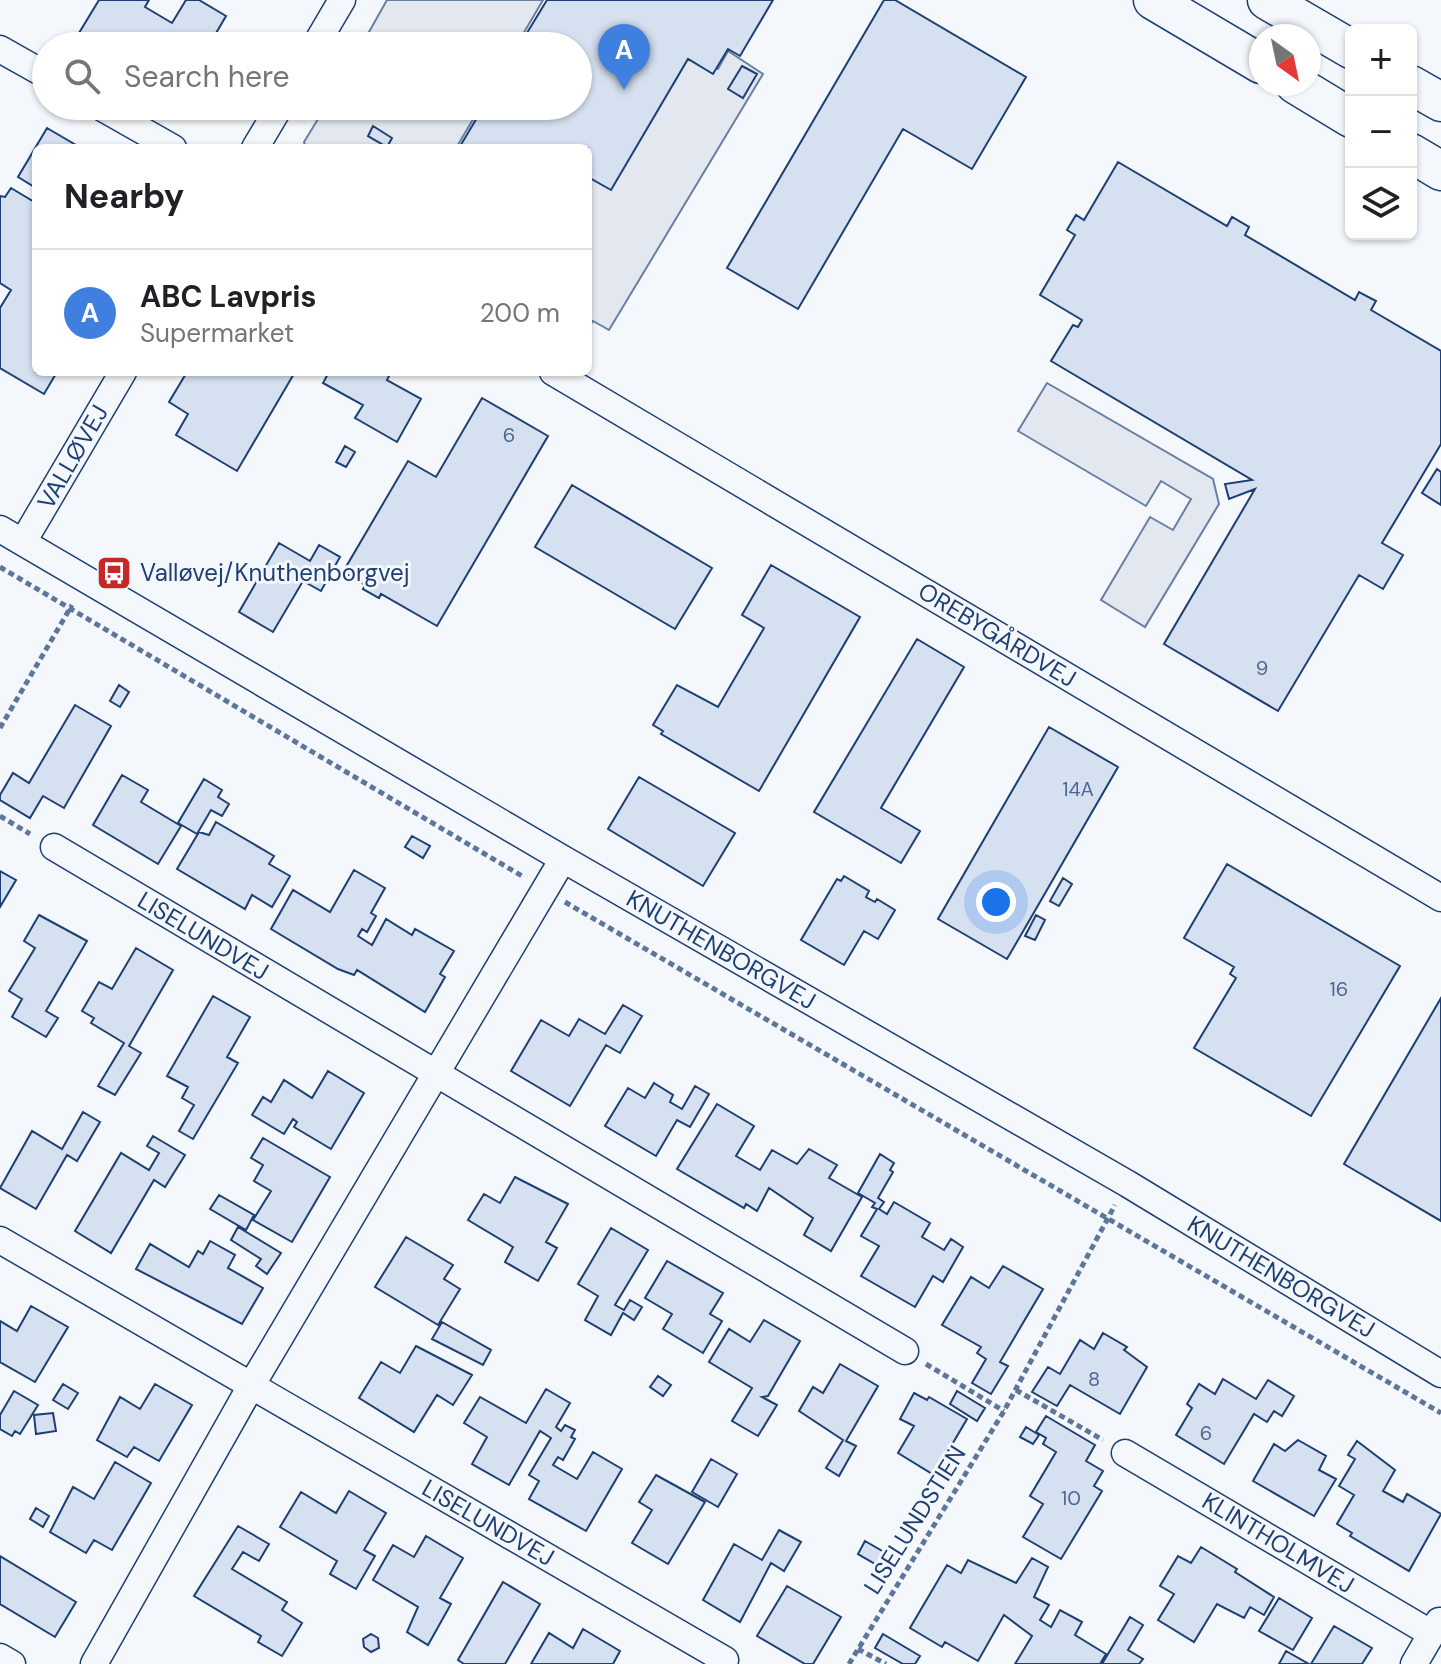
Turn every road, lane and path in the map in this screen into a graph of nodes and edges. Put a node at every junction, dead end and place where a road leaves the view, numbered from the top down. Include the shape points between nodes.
1 (342, 0) edge
2 (1153, 0) edge
3 (1267, 0) edge
4 (323, 32) edge
5 (1345, 46) edge
6 (0, 49) edge
7 (1249, 57) edge
8 (32, 67) edge
9 (1417, 88) edge
10 (1315, 96) edge
11 (1441, 102) edge
12 (1345, 114) edge
13 (124, 120) edge
14 (272, 120) edge
15 (166, 144) edge
16 (257, 144) edge
17 (1417, 157) edge
18 (1441, 171) edge
19 (120, 376) edge
20 (560, 376) edge
21 (11, 536) edge
22 (0, 567) edge
23 (87, 580) junction
24 (70, 608) junction
25 (0, 728) edge
26 (0, 816) edge
27 (54, 847) joint
28 (563, 859) junction
29 (546, 891) junction
30 (1441, 898) edge
31 (434, 1073) junction
32 (1128, 1184) junction
33 (1108, 1218) junction
34 (0, 1240) edge
35 (905, 1351) joint
36 (1441, 1374) edge
37 (251, 1386) junction
38 (1016, 1390) junction
39 (1004, 1411) junction
40 (1441, 1413) edge
41 (1125, 1453) joint
42 (1436, 1626) edge
43 (858, 1649) junction
44 (0, 1657) edge
45 (725, 1660) dead end
46 (12, 1664) edge
47 (94, 1664) edge
48 (849, 1664) edge
49 (886, 1664) edge
50 (1414, 1664) edge

1 - 4 street
2 - 7 main road
3 - 5 main road
6 - 8 street
9 - 11 main road
10 - 12 main road
13 - 15 street
14 - 16 street
17 - 18 main road
19 - 21 street, VALLØVEJ
20 - 30 street, OREBYGÅRDVEJ
21 - 23 street, KNUTHENBORGVEJ
22 - 24 path
23 - 24 path
23 - 28 street, KNUTHENBORGVEJ
24 - 25 path
24 - 29 path
26 - 27 path
27 - 31 street, LISELUNDVEJ
28 - 29 street
28 - 32 street, KNUTHENBORGVEJ
29 - 31 street
29 - 33 path
31 - 35 street, LISELUNDVEJ
31 - 37 street
32 - 33 path, LISELUNDSTIEN
32 - 36 street, KNUTHENBORGVEJ
33 - 38 path, LISELUNDSTIEN
33 - 40 path
34 - 37 street, LISELUNDVEJ
35 - 39 path
37 - 45 street, LISELUNDVEJ
37 - 47 street
38 - 39 path, LISELUNDSTIEN
38 - 41 path
39 - 43 path, LISELUNDSTIEN
41 - 42 street, KLINTHOLMVEJ
42 - 50 street, KLINTHOLMVEJ
43 - 48 path, LISELUNDSTIEN
43 - 49 path
44 - 46 street

